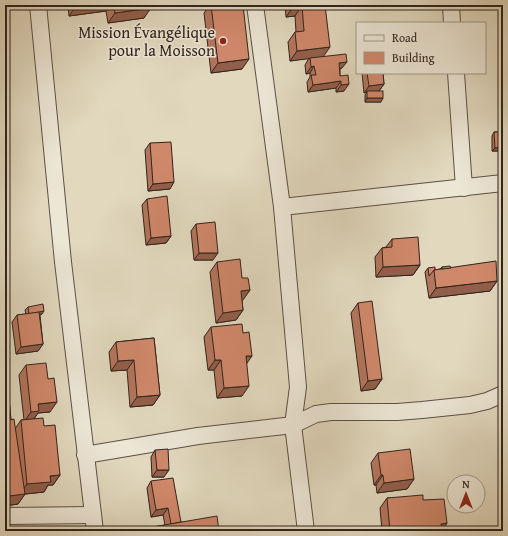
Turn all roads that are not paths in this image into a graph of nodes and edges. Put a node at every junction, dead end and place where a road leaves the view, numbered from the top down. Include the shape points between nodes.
1 (38, 5) edge
2 (255, 5) edge
3 (451, 5) edge
4 (452, 22) edge
5 (456, 74) edge
6 (503, 183) edge
7 (464, 188) junction
8 (282, 207) junction
9 (503, 394) edge
10 (293, 425) junction
11 (85, 455) junction
12 (93, 515) junction
13 (5, 516) edge
14 (95, 531) edge
15 (306, 531) edge

1 - 11 street
2 - 8 street
3 - 4 street
5 - 7 street
6 - 7 street
7 - 8 street
8 - 10 street via 298,387
9 - 10 street via 470,405 397,412 316,414
10 - 11 street via 198,436
10 - 15 street
11 - 12 street
12 - 13 street
12 - 14 street

